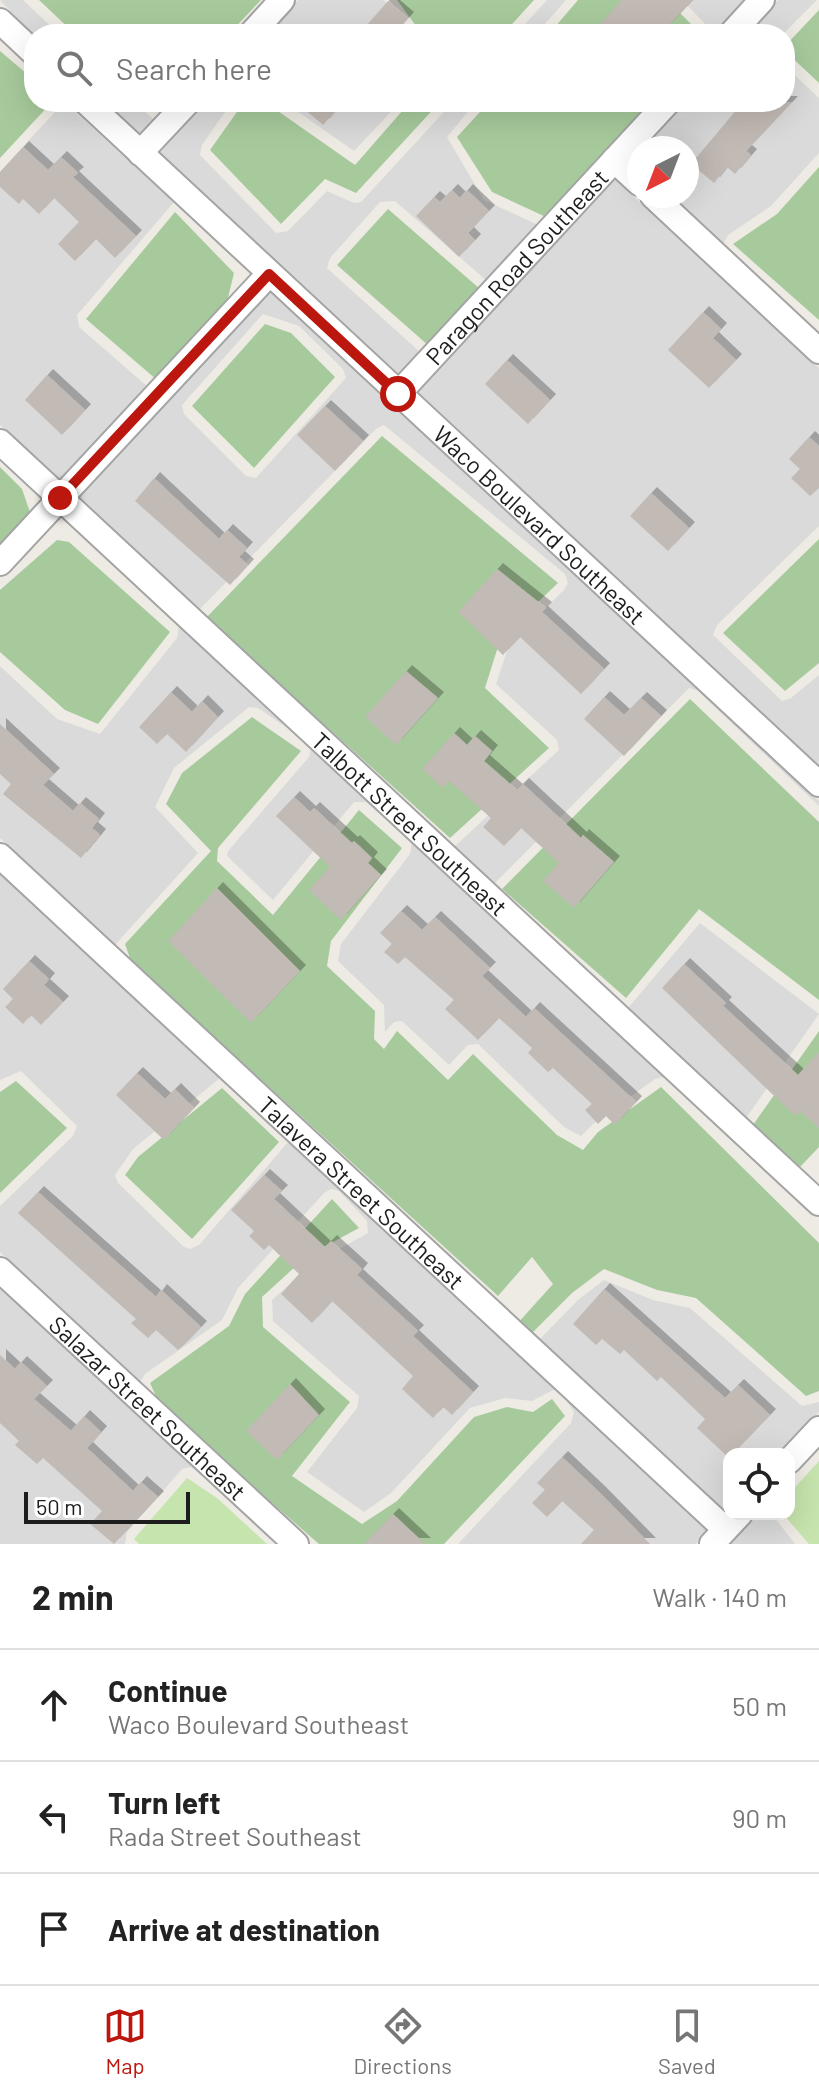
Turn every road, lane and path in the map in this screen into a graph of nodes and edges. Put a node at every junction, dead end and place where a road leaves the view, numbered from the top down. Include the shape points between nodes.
1 (282, 0) edge
2 (762, 0) edge
3 (0, 21) edge
4 (260, 24) edge
5 (740, 24) edge
6 (24, 44) edge
7 (97, 112) edge
8 (179, 112) edge
9 (659, 112) edge
10 (140, 153) junction
11 (614, 160) junction
12 (627, 172) edge
13 (666, 208) edge
14 (269, 274) junction
15 (819, 351) edge
16 (398, 394) junction
17 (0, 442) edge
18 (60, 498) junction
19 (0, 563) edge
20 (819, 784) edge
21 (0, 856) edge
22 (819, 1203) edge
23 (0, 1270) edge
24 (819, 1429) edge
25 (795, 1455) edge
26 (726, 1529) edge
27 (296, 1544) edge

1 - 4 street
2 - 5 street
3 - 6 street
7 - 10 street, Waco Boulevard Southeast
8 - 10 street
9 - 11 street, Paragon Road Southeast
10 - 14 street, Waco Boulevard Southeast
11 - 12 street
11 - 16 street, Paragon Road Southeast
13 - 15 street
14 - 16 street, Waco Boulevard Southeast
14 - 18 street
16 - 20 street, Waco Boulevard Southeast
17 - 18 street, Talbott Street Southeast
18 - 19 street
18 - 22 street, Talbott Street Southeast
21 - 26 street, Talavera Street Southeast
23 - 27 street, Salazar Street Southeast
24 - 25 street

